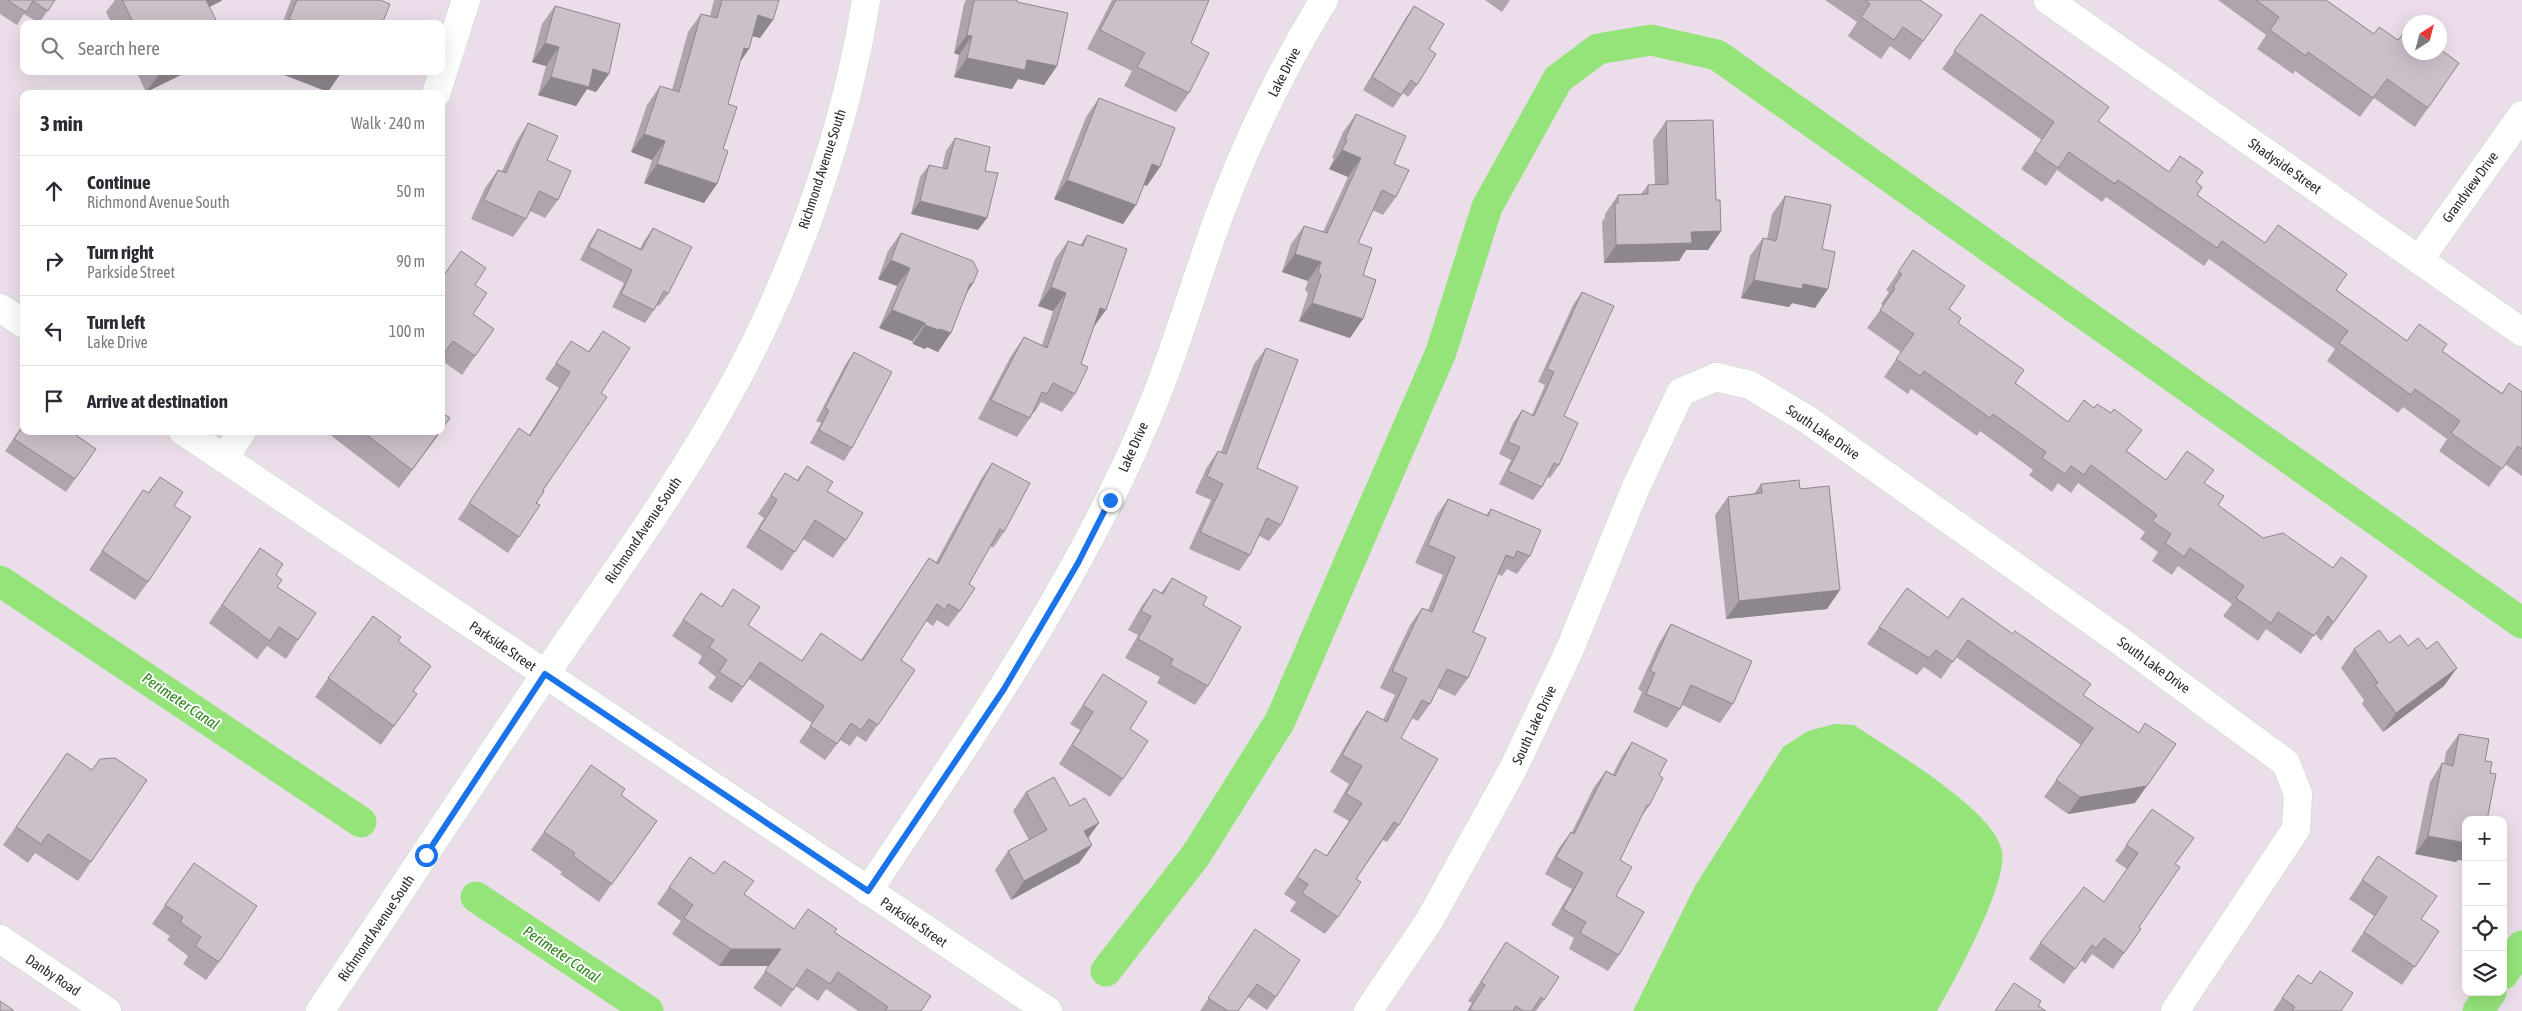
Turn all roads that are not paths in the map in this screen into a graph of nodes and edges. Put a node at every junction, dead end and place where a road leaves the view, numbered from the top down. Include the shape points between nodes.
1 (466, 0) edge
2 (866, 0) edge
3 (1324, 0) edge
4 (2048, 0) edge
5 (445, 66) edge
6 (442, 75) edge
7 (437, 90) edge
8 (2522, 115) edge
9 (2419, 260) junction
10 (0, 308) edge
11 (20, 321) edge
12 (2522, 332) edge
13 (189, 435) edge
14 (239, 435) edge
15 (224, 459) junction
16 (545, 674) junction
17 (868, 891) junction
18 (0, 939) edge
19 (107, 1011) edge
20 (320, 1011) edge
21 (1048, 1011) edge
22 (1368, 1011) edge
23 (2176, 1011) edge

1 - 5 street
2 - 16 street, Richmond Avenue South via 836,131 820,182 758,338 698,446
3 - 17 street, Lake Drive via 1273,92 1222,206 1155,398 1078,563 1004,689
4 - 9 street, Shadyside Street
6 - 7 street
8 - 9 street, Grandview Drive
9 - 12 street, Shadyside Street
10 - 11 street
13 - 15 street, Parkside Street
14 - 15 street
15 - 16 street, Parkside Street
16 - 17 street, Parkside Street
16 - 20 street, Richmond Avenue South
17 - 21 street, Parkside Street
18 - 19 street, Danby Road
22 - 23 street, South Lake Drive via 1429,921 1514,767 1570,649 1636,487 1681,392 1716,377 1750,385 1808,420 2116,638 2286,764 2298,794 2296,829

